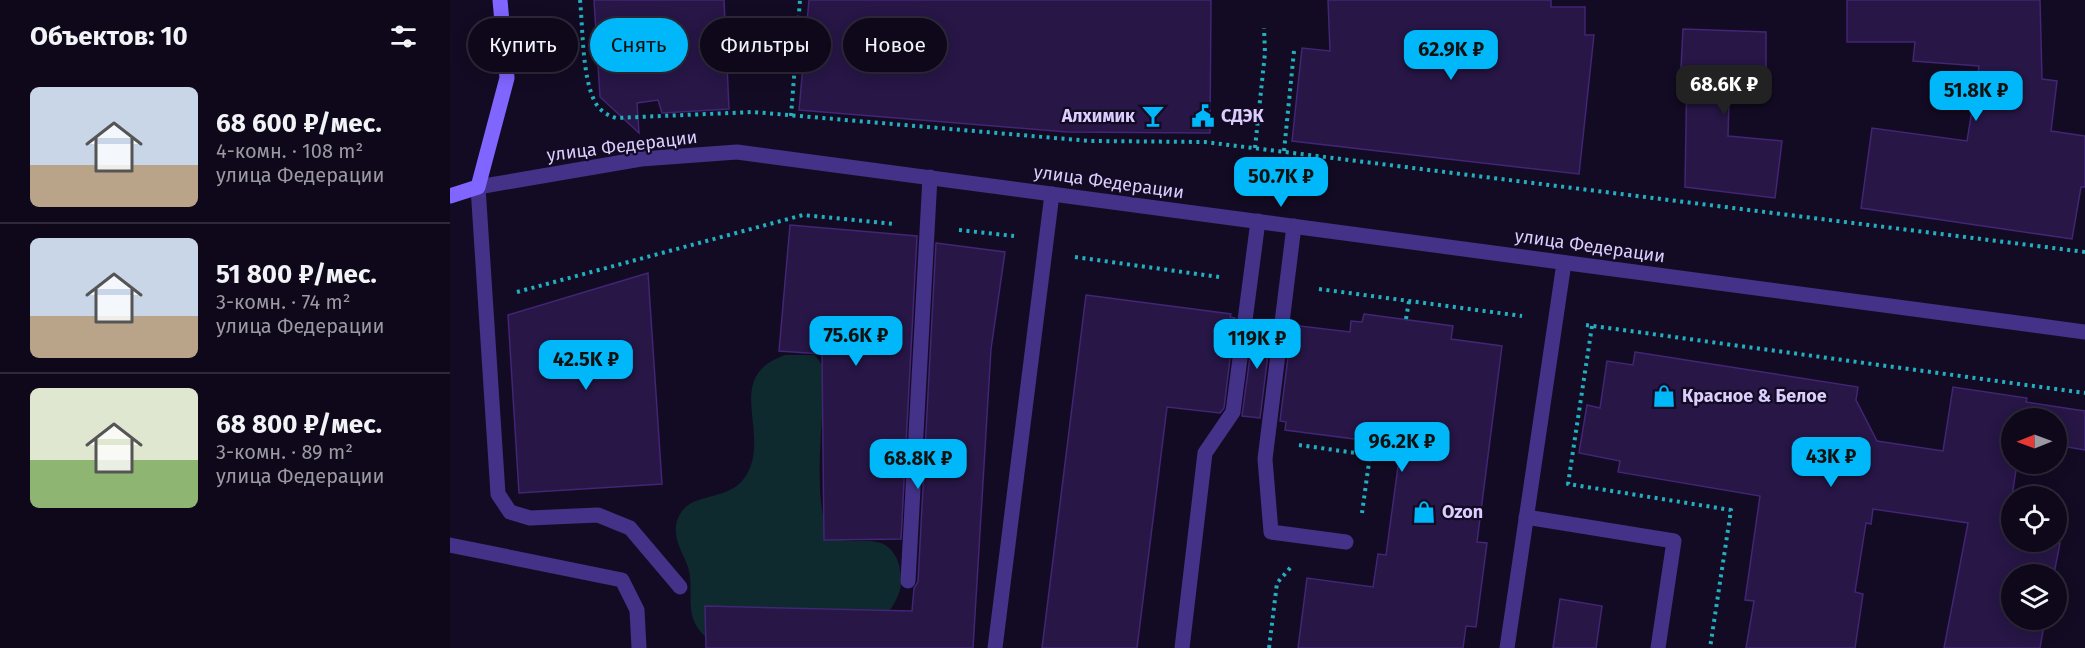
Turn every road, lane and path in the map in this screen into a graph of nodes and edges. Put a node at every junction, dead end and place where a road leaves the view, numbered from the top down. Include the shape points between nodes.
1 (500, 0) edge
2 (580, 0) edge
3 (800, 0) edge
4 (1264, 28) dead end
5 (1294, 51) dead end
6 (791, 116) junction
7 (1255, 148) junction
8 (1284, 151) junction
9 (930, 177) junction
10 (478, 187) junction
11 (1052, 194) junction
12 (450, 196) edge
13 (1258, 221) junction
14 (1294, 226) junction
15 (2085, 252) edge
16 (1564, 263) junction
17 (1409, 301) dead end
18 (1407, 319) dead end
19 (1592, 326) dead end
20 (2085, 332) edge
21 (1288, 443) dead end
22 (1526, 517) junction
23 (1361, 524) dead end
24 (1346, 542) dead end
25 (450, 544) edge
26 (1298, 559) dead end
27 (908, 581) dead end
28 (680, 587) dead end
29 (639, 648) edge
30 (996, 648) edge
31 (1182, 648) edge
32 (1269, 648) edge
33 (1507, 648) edge
34 (1658, 648) edge
35 (1710, 648) edge

1 - 10 main road via 507,78
2 - 6 path via 589,86 595,103 605,114 616,118 753,112
3 - 6 path
4 - 7 path
5 - 8 path
6 - 7 path via 1090,141 1205,142
7 - 8 path
8 - 15 path
9 - 10 street, улица Федерации via 737,152 641,159
9 - 11 street, улица Федерации
9 - 27 street
10 - 12 main road, улица Федерации
10 - 28 street via 498,494 510,512 530,518 598,515 630,528
11 - 13 street, улица Федерации
11 - 30 street
13 - 14 street, улица Федерации
13 - 31 street via 1233,412 1205,453
14 - 16 street, улица Федерации
14 - 24 street via 1265,459 1271,532
16 - 20 street, улица Федерации
16 - 22 street
17 - 18 path
19 - 35 path via 1568,484 1731,510
21 - 23 path via 1370,455
22 - 33 street
22 - 34 street via 1674,541
25 - 29 street via 622,580 637,610
26 - 32 path via 1277,583

